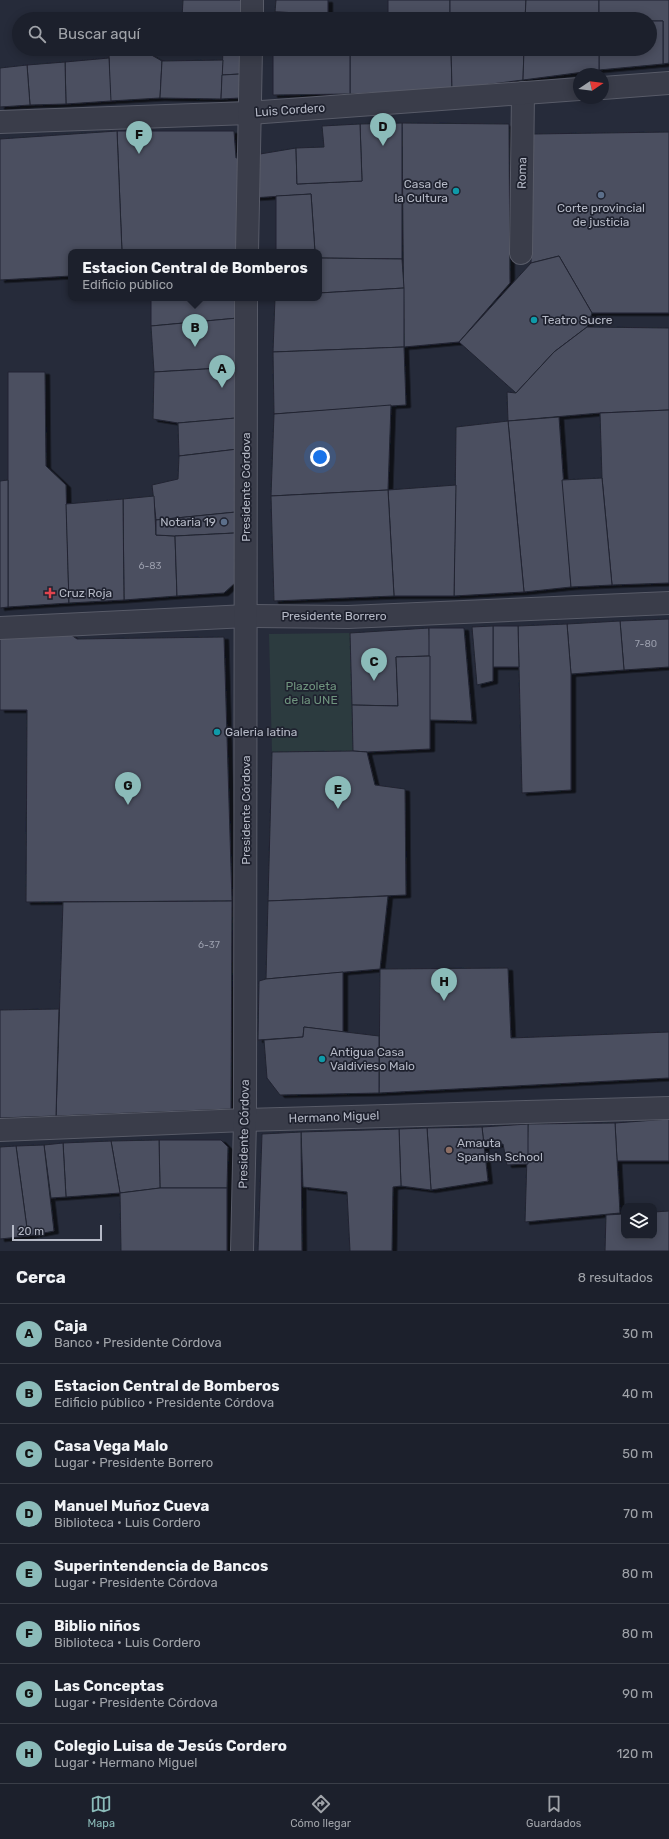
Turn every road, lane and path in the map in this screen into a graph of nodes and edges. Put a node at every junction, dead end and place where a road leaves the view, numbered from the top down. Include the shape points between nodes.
1 (252, 0) edge
2 (252, 12) edge
3 (251, 56) edge
4 (669, 83) edge
5 (609, 88) edge
6 (573, 89) edge
7 (523, 93) junction
8 (249, 113) junction
9 (0, 122) edge
10 (247, 249) edge
11 (521, 253) dead end
12 (246, 301) edge
13 (669, 603) edge
14 (247, 616) junction
15 (0, 628) edge
16 (669, 1108) edge
17 (245, 1120) junction
18 (0, 1130) edge
19 (242, 1251) edge

1 - 2 street
3 - 8 street
4 - 5 street
6 - 7 street, Luis Cordero
7 - 8 street, Luis Cordero
7 - 11 street, Roma
8 - 9 street, Luis Cordero
8 - 10 street
12 - 14 street, Presidente Córdova
13 - 14 street, Presidente Borrero via 348,618
14 - 15 street, Presidente Borrero
14 - 17 street, Presidente Córdova
16 - 17 street, Hermano Miguel
17 - 18 street, Hermano Miguel
17 - 19 street, Presidente Córdova

